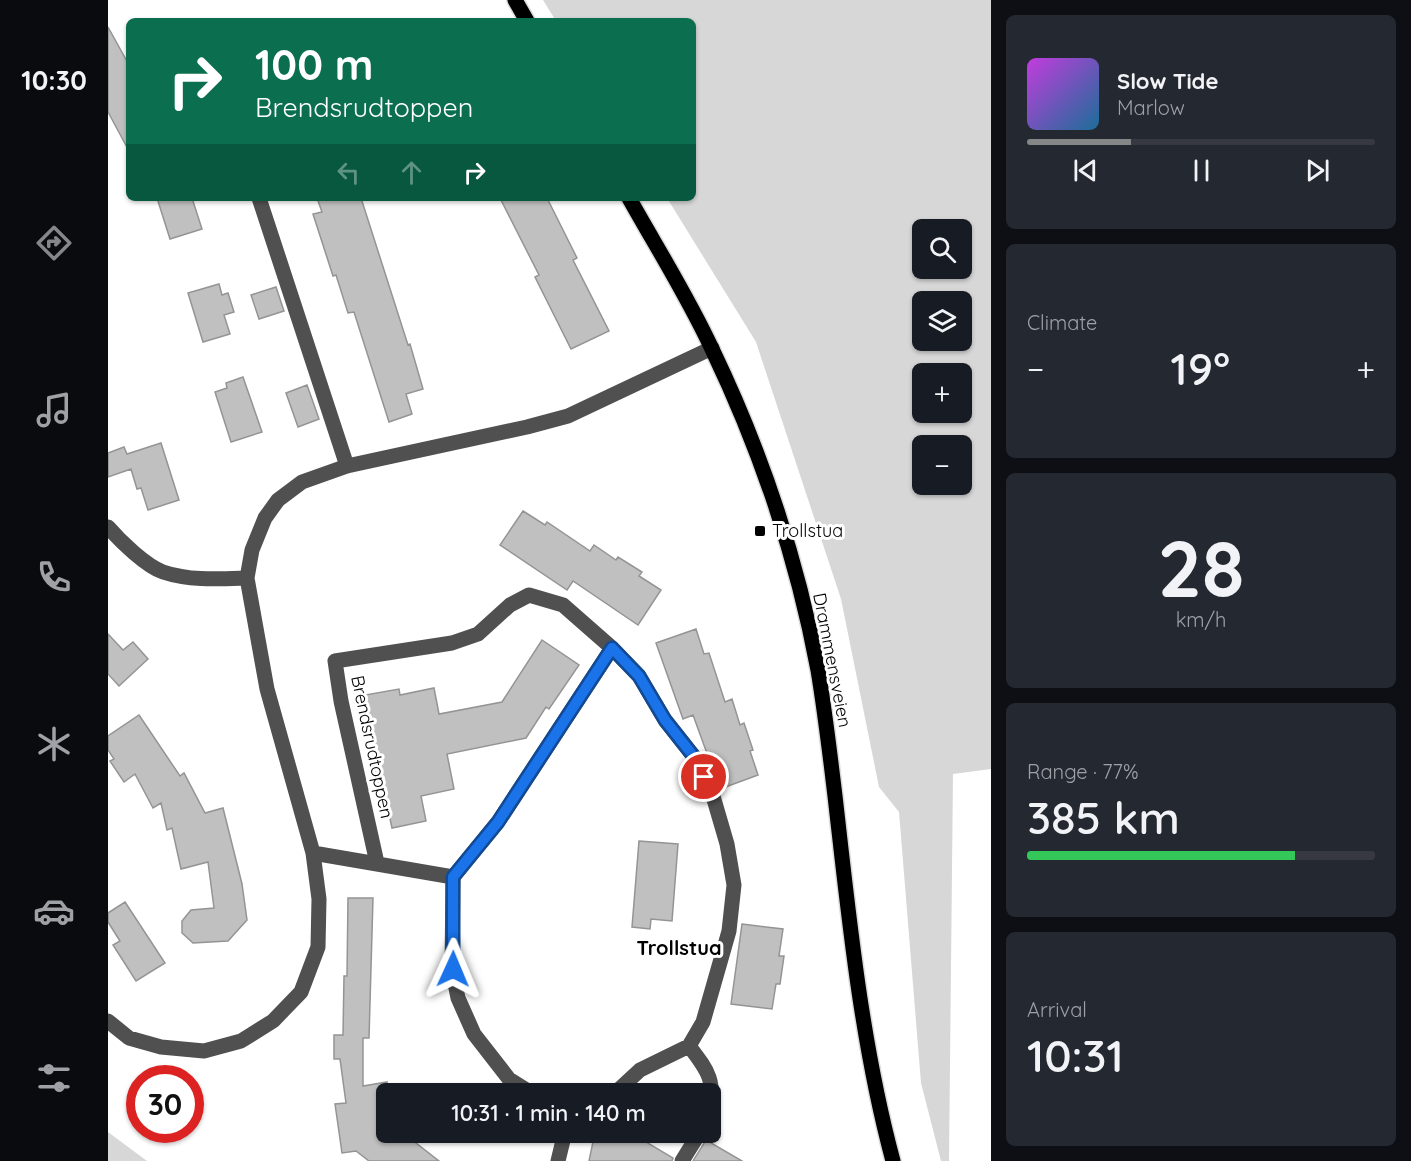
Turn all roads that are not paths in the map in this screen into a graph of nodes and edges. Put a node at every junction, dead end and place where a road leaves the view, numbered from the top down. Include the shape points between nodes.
1 (515, 0) edge
2 (525, 18) edge
3 (260, 201) edge
4 (631, 201) edge
5 (712, 348) junction
6 (347, 466) junction
7 (108, 527) edge
8 (247, 578) junction
9 (612, 648) junction
10 (313, 853) junction
11 (377, 863) junction
12 (453, 877) junction
13 (108, 1021) edge
14 (689, 1046) junction
15 (515, 1083) edge
16 (626, 1083) edge
17 (711, 1083) edge
18 (562, 1143) edge
19 (693, 1143) edge
20 (558, 1161) edge
21 (682, 1161) edge
22 (893, 1161) edge

1 - 2 main road
3 - 6 street
4 - 5 main road, Drammensveien
5 - 6 street via 568,416
5 - 22 main road, Drammensveien via 771,490 804,605 818,671 868,1044
6 - 8 street via 302,482 279,500 265,518 252,550
7 - 8 street via 161,571 202,579
8 - 10 street via 267,689
9 - 11 street, Brendsrudtoppen via 563,605 529,595 510,605 478,633 452,643 335,661
9 - 12 street via 498,822
9 - 14 street, Brendsrudtoppen via 639,676 665,720 695,758 713,796 727,844 734,885 729,931 703,1022
10 - 11 street
10 - 13 street via 319,899 318,947 301,992 273,1021 241,1041 204,1051 161,1047 129,1038
11 - 12 street
12 - 15 street via 453,969 458,998 474,1035
14 - 16 street via 640,1070
14 - 17 street via 704,1065
18 - 20 street
19 - 21 street

